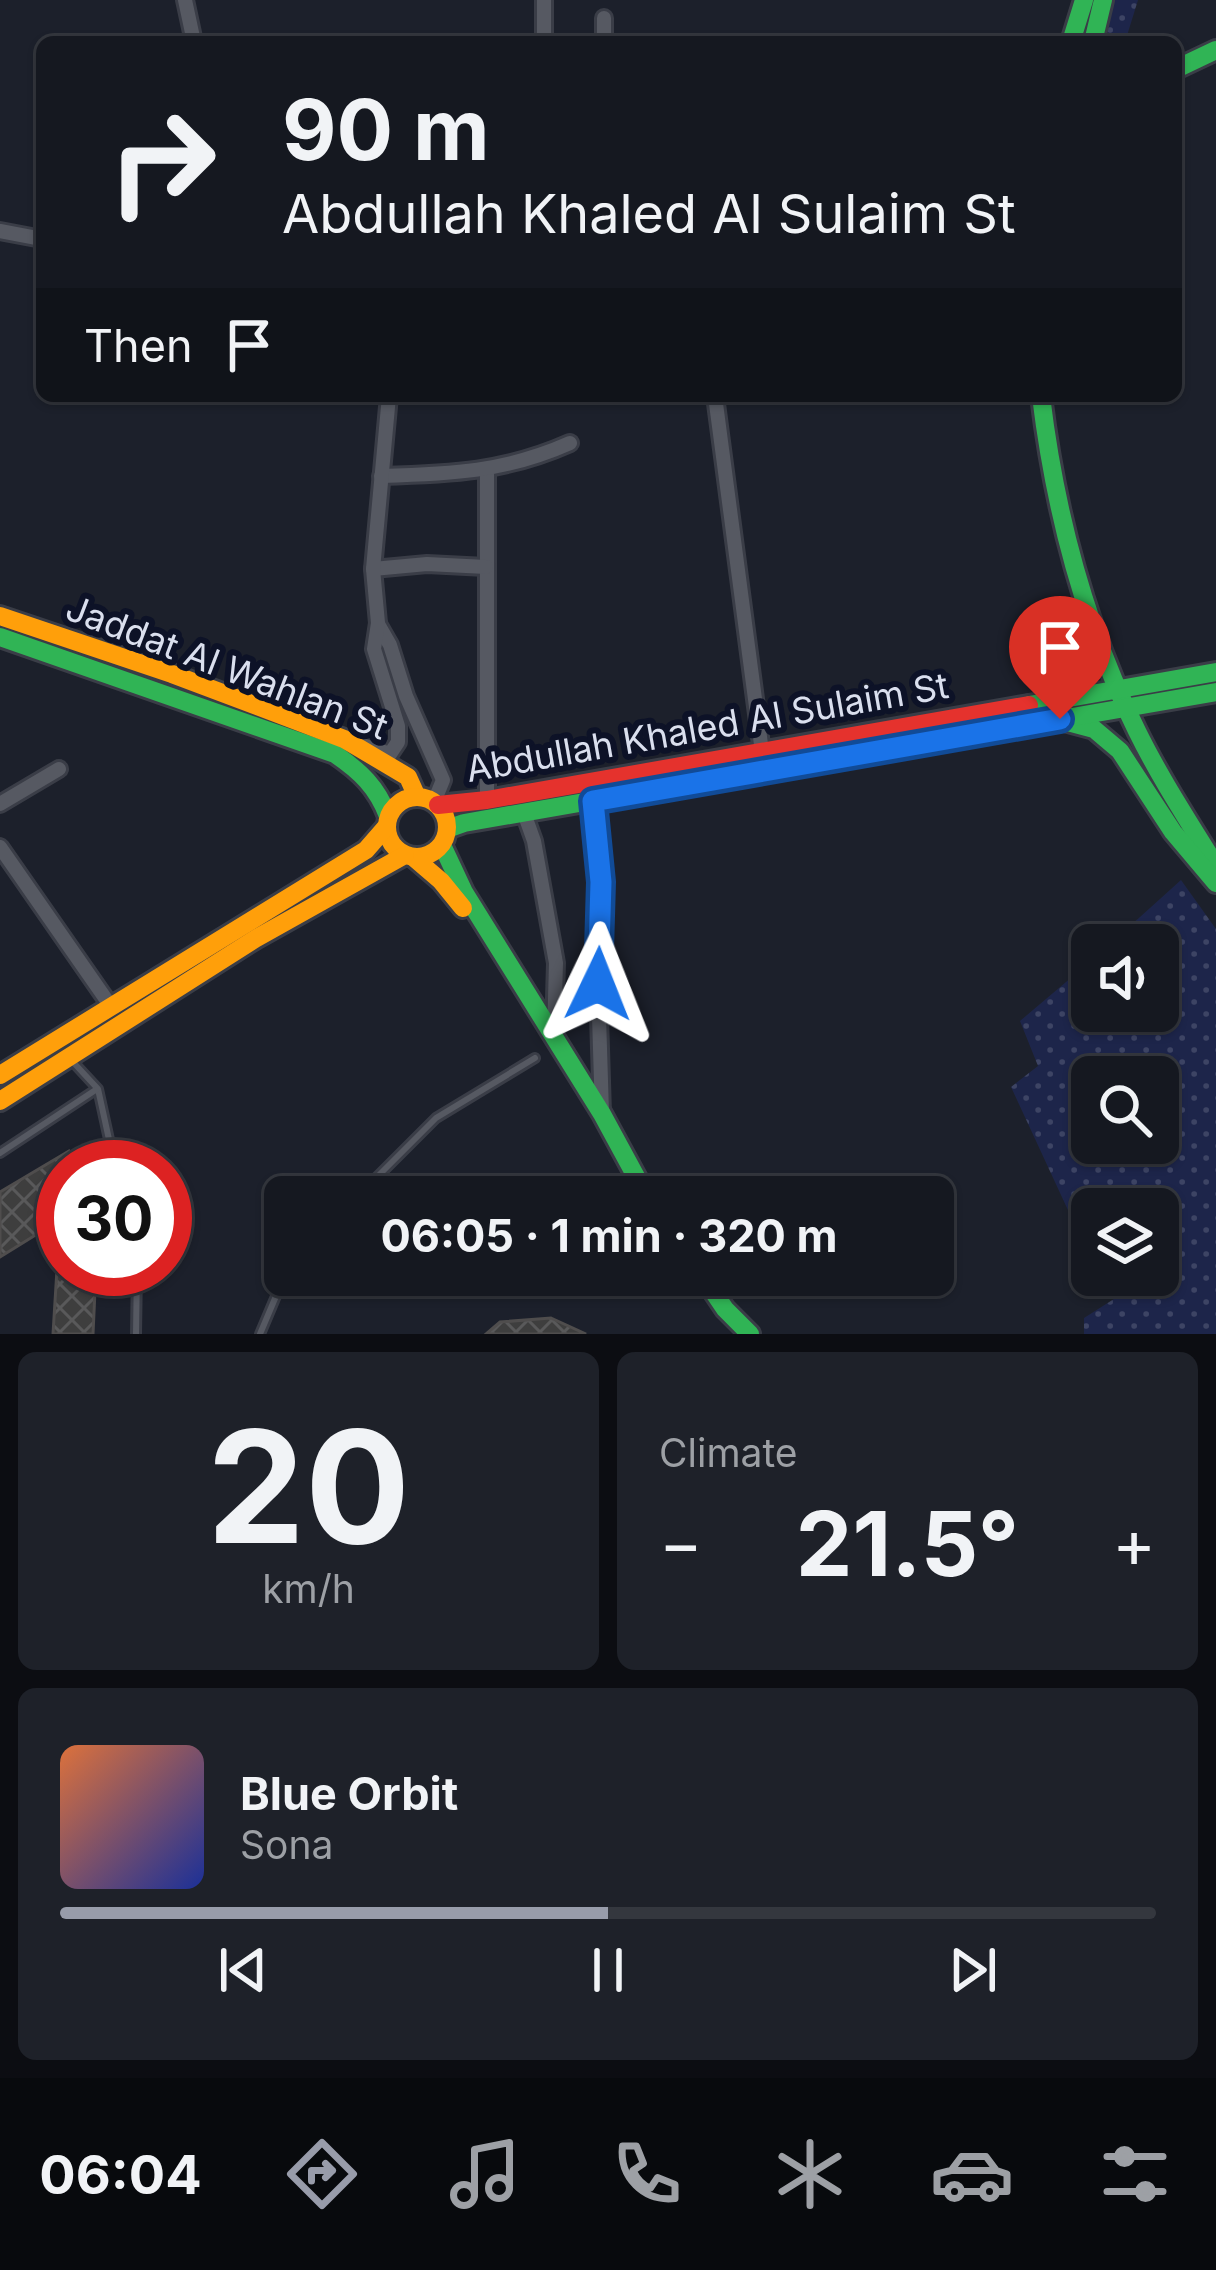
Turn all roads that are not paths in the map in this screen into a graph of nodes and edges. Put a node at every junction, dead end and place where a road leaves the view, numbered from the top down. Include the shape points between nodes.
1 (185, 0) edge
2 (544, 0) edge
3 (1084, 0) edge
4 (1103, 0) edge
5 (604, 18) dead end
6 (193, 36) edge
7 (544, 36) edge
8 (604, 36) edge
9 (1072, 36) edge
10 (1094, 36) edge
11 (1216, 50) edge
12 (1182, 66) edge
13 (0, 231) edge
14 (36, 238) edge
15 (388, 402) edge
16 (716, 402) edge
17 (1042, 402) edge
18 (570, 443) dead end
19 (487, 470) junction
20 (382, 476) junction
21 (486, 568) junction
22 (373, 569) junction
23 (1089, 608) junction
24 (0, 616) edge
25 (377, 623) junction
26 (2, 638) edge
27 (1210, 683) edge
28 (1123, 699) junction
29 (1059, 710) junction
30 (344, 739) junction
31 (762, 752) junction
32 (59, 769) dead end
33 (487, 800) junction
34 (430, 801) junction
35 (593, 801) junction
36 (0, 804) edge
37 (524, 812) junction
38 (387, 822) junction
39 (445, 837) junction
40 (0, 847) edge
41 (409, 856) junction
42 (1216, 866) edge
43 (1216, 884) edge
44 (505, 958) junction
45 (110, 1005) junction
46 (554, 1041) junction
47 (68, 1057) junction
48 (536, 1058) dead end
49 (0, 1075) edge
50 (98, 1089) junction
51 (0, 1101) edge
52 (602, 1114) junction
53 (109, 1140) edge
54 (0, 1153) edge
55 (378, 1176) edge
56 (636, 1176) edge
57 (137, 1296) edge
58 (276, 1296) edge
59 (716, 1296) edge
60 (136, 1334) edge
61 (260, 1334) edge
62 (750, 1334) edge

1 - 6 street
2 - 7 street
3 - 9 main road
4 - 10 main road
5 - 8 street
11 - 12 main road
13 - 14 street
15 - 20 street
16 - 31 street
17 - 23 main road via 1060,519
18 - 19 street
19 - 20 street
19 - 21 street
20 - 22 street
21 - 22 street
21 - 33 street
22 - 25 street
23 - 28 main road
23 - 29 main road via 1083,668
24 - 30 main road, Jaddat Al Wahlan St
25 - 30 street via 374,649 398,742 390,754
25 - 34 street via 443,779
26 - 38 main road, Jaddat Al Wahlan St via 334,754 382,796
27 - 28 main road, Abdullah Khaled Al Sulaim St
28 - 29 main road, Abdullah Khaled Al Sulaim St
28 - 42 main road
29 - 31 main road, Abdullah Khaled Al Sulaim St
29 - 35 main road, Abdullah Khaled Al Sulaim St
29 - 43 main road via 1120,751
30 - 34 main road, Jaddat Al Wahlan St via 408,777
31 - 33 main road, Abdullah Khaled Al Sulaim St
32 - 36 street
33 - 34 main road, Abdullah Khaled Al Sulaim St
34 - 38 main road via 400,802
34 - 39 main road via 443,812
35 - 37 main road, Abdullah Khaled Al Sulaim St
35 - 52 street
37 - 39 main road, Abdullah Khaled Al Sulaim St
37 - 46 street via 556,963
38 - 41 main road via 391,844
38 - 45 main road via 366,850
39 - 41 main road via 430,855
39 - 44 main road via 451,869
40 - 45 street
41 - 44 main road via 441,881
41 - 47 main road via 255,939
44 - 46 main road
45 - 49 main road
46 - 52 main road
47 - 50 lane
47 - 51 main road
48 - 55 lane via 436,1118
50 - 53 lane
50 - 54 lane
52 - 56 main road
57 - 60 lane
58 - 61 lane
59 - 62 main road

